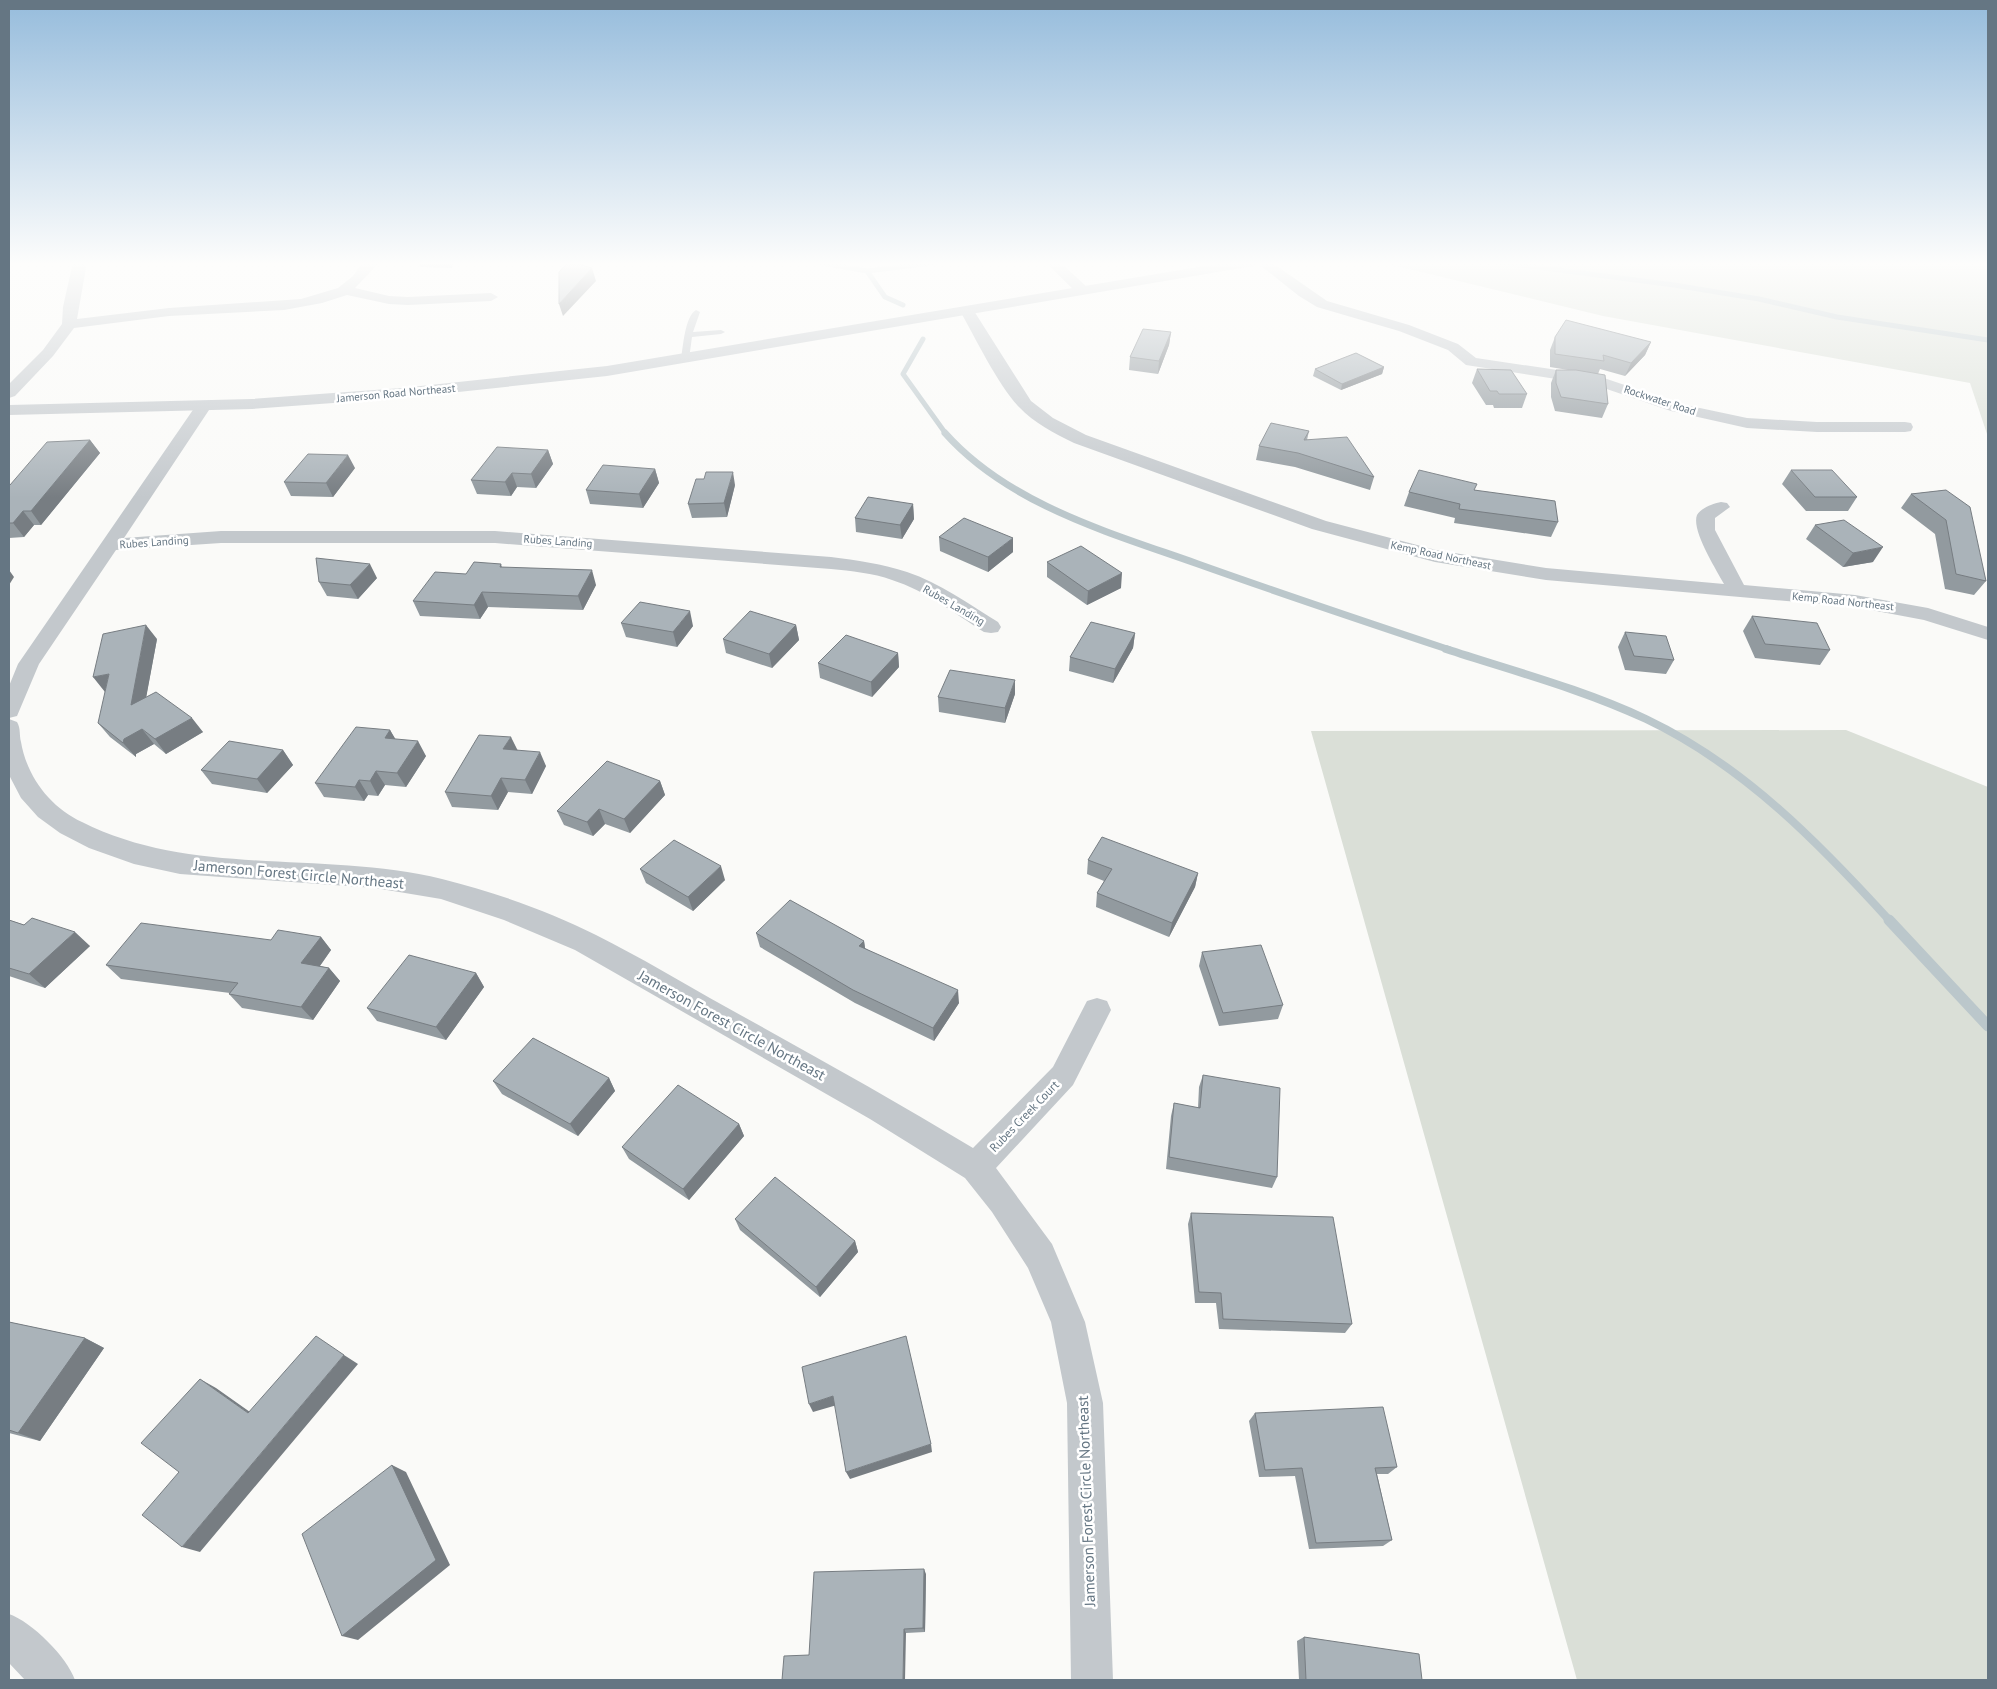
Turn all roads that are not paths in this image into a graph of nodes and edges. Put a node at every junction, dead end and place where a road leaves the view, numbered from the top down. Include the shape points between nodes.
1 (57, 341) edge
2 (688, 341) edge
3 (791, 341) edge
4 (984, 341) edge
5 (1437, 341) edge
6 (685, 359) junction
7 (9, 394) edge
8 (203, 407) junction
9 (9, 410) edge
10 (1905, 427) dead end
11 (1721, 507) dead end
12 (110, 545) junction
13 (1736, 590) junction
14 (991, 627) dead end
15 (1988, 634) edge
16 (9, 711) edge
17 (9, 727) edge
18 (1097, 1010) dead end
19 (976, 1167) junction
20 (9, 1634) edge
21 (54, 1680) edge
22 (1092, 1680) edge

1 - 7 street
2 - 6 lane
3 - 6 street, Jamerson Road Northeast
4 - 13 street, Kemp Road Northeast via 1019,397 1040,417 1080,439 1318,525 1400,547 1502,568 1592,579
5 - 10 street, Rockwater Road via 1453,347 1471,362 1598,380 1678,408 1747,423
6 - 8 street, Jamerson Road Northeast via 496,384
8 - 9 street, Jamerson Road Northeast
8 - 12 street
11 - 13 street via 1706,516 1706,530
12 - 14 street, Rubes Landing via 220,537 495,537 831,563 900,576
12 - 16 street via 30,664
13 - 15 street, Kemp Road Northeast via 1894,606
17 - 19 street, Jamerson Forest Circle Northeast via 9,742 28,792 69,827 98,841 134,854 180,864 374,878 441,889 513,912 585,942 881,1109
18 - 19 street, Rubes Creek Court via 1063,1076
19 - 22 street, Jamerson Forest Circle Northeast via 1040,1256 1068,1322 1085,1403
20 - 21 street

